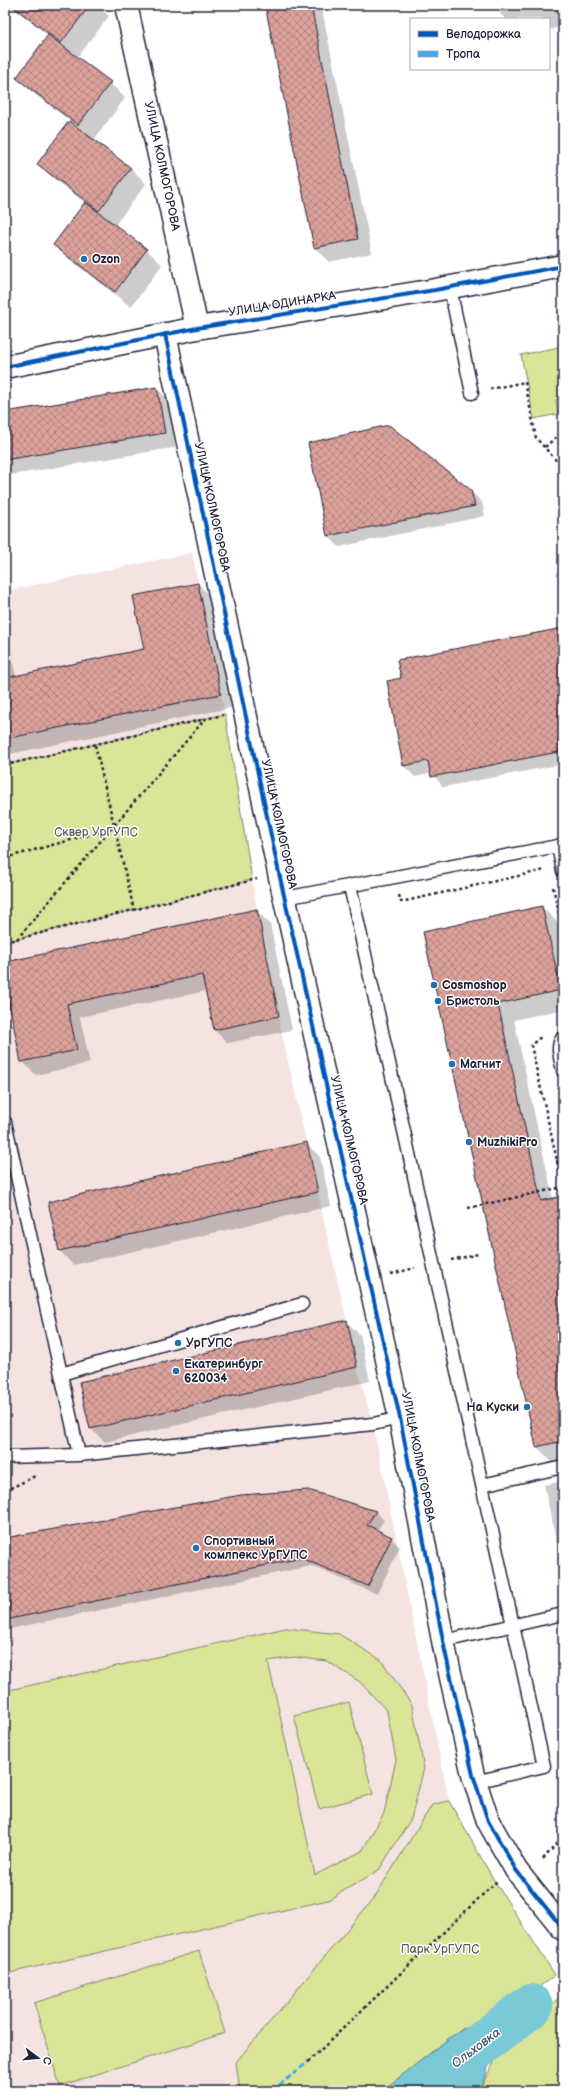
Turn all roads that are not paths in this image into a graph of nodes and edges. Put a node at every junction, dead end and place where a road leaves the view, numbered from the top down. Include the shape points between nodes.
1 (126, 5) edge
2 (563, 266) edge
3 (450, 288) junction
4 (197, 328) junction
5 (165, 334) junction
6 (5, 367) edge
7 (472, 393) road end
8 (560, 845) edge
9 (563, 868) edge
10 (350, 886) junction
11 (285, 898) junction
12 (563, 1037) edge
13 (563, 1071) edge
14 (5, 1122) edge
15 (302, 1304) dead end
16 (62, 1374) junction
17 (400, 1418) junction
18 (79, 1455) junction
19 (5, 1457) edge
20 (563, 1467) edge
21 (482, 1485) junction
22 (563, 1614) edge
23 (513, 1625) junction
24 (444, 1641) junction
25 (475, 1782) junction
26 (563, 1929) edge

1 - 4 street, УЛИЦА КОЛМОГОРОВА
2 - 3 street, УЛИЦА ОДИНАРКА
3 - 4 street, УЛИЦА ОДИНАРКА
3 - 7 lane
4 - 5 street, УЛИЦА ОДИНАРКА
5 - 6 street, УЛИЦА ОДИНАРКА
5 - 11 street, УЛИЦА КОЛМОГОРОВА
8 - 9 lane
8 - 10 lane
10 - 11 lane
10 - 21 lane
11 - 17 street, УЛИЦА КОЛМОГОРОВА
12 - 13 lane via 558,1051
14 - 16 lane
15 - 16 lane
16 - 18 lane
17 - 18 lane via 373,1424
17 - 24 street, УЛИЦА КОЛМОГОРОВА
18 - 19 lane
20 - 21 lane
21 - 23 lane
22 - 23 lane
23 - 24 lane
23 - 25 lane via 544,1766
24 - 25 street, УЛИЦА КОЛМОГОРОВА
25 - 26 street, УЛИЦА КОЛМОГОРОВА via 488,1821 516,1870

